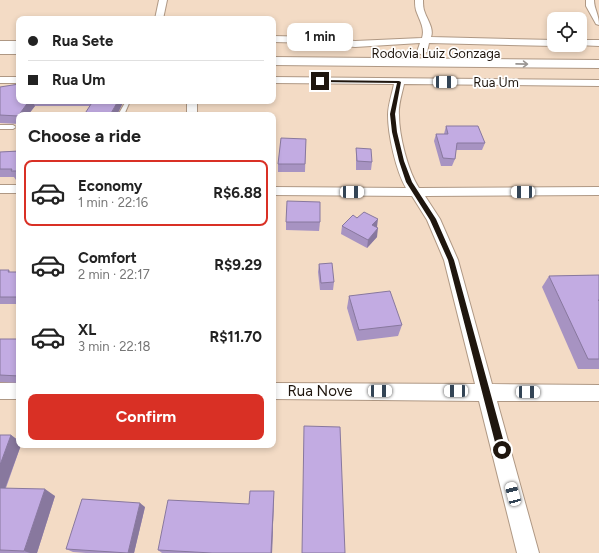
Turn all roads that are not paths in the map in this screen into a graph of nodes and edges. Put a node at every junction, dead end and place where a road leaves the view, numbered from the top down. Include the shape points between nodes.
1 (163, 0) edge
2 (419, 0) edge
3 (590, 0) edge
4 (160, 16) edge
5 (599, 22) edge
6 (276, 39) edge
7 (587, 43) edge
8 (599, 43) edge
9 (0, 44) edge
10 (16, 44) edge
11 (547, 44) edge
12 (424, 46) junction
13 (547, 47) edge
14 (0, 50) edge
15 (16, 50) edge
16 (535, 51) dead end
17 (276, 52) edge
18 (598, 55) edge
19 (0, 60) edge
20 (16, 61) edge
21 (276, 61) edge
22 (0, 80) edge
23 (16, 80) edge
24 (276, 80) edge
25 (399, 82) junction
26 (599, 83) edge
27 (0, 127) edge
28 (13, 127) dead end
29 (0, 189) edge
30 (16, 189) edge
31 (276, 191) edge
32 (599, 191) edge
33 (416, 192) junction
34 (0, 391) edge
35 (16, 391) edge
36 (276, 391) edge
37 (486, 391) junction
38 (599, 393) edge
39 (528, 553) edge

1 - 4 street
2 - 12 street via 420,11 427,28
3 - 5 street via 590,6
6 - 12 street via 355,44 391,41
7 - 8 street
9 - 10 street
11 - 12 street
12 - 17 highway, Rodovia Luiz Gonzaga
12 - 18 highway, Rodovia Luiz Gonzaga
13 - 16 street
14 - 15 highway
21 -> 18 highway, Rodovia Luiz Gonzaga
19 - 20 highway
22 - 23 street
24 - 25 street, Rua Um
25 - 26 street, Rua Um
25 - 33 street via 393,114 394,132 409,182
27 - 28 lane
29 - 30 street
31 - 33 street
32 - 33 street
33 - 37 street via 433,219 451,260
34 - 35 street
36 - 37 street, Rua Nove
37 - 38 street, Rua Nove
37 - 39 street

